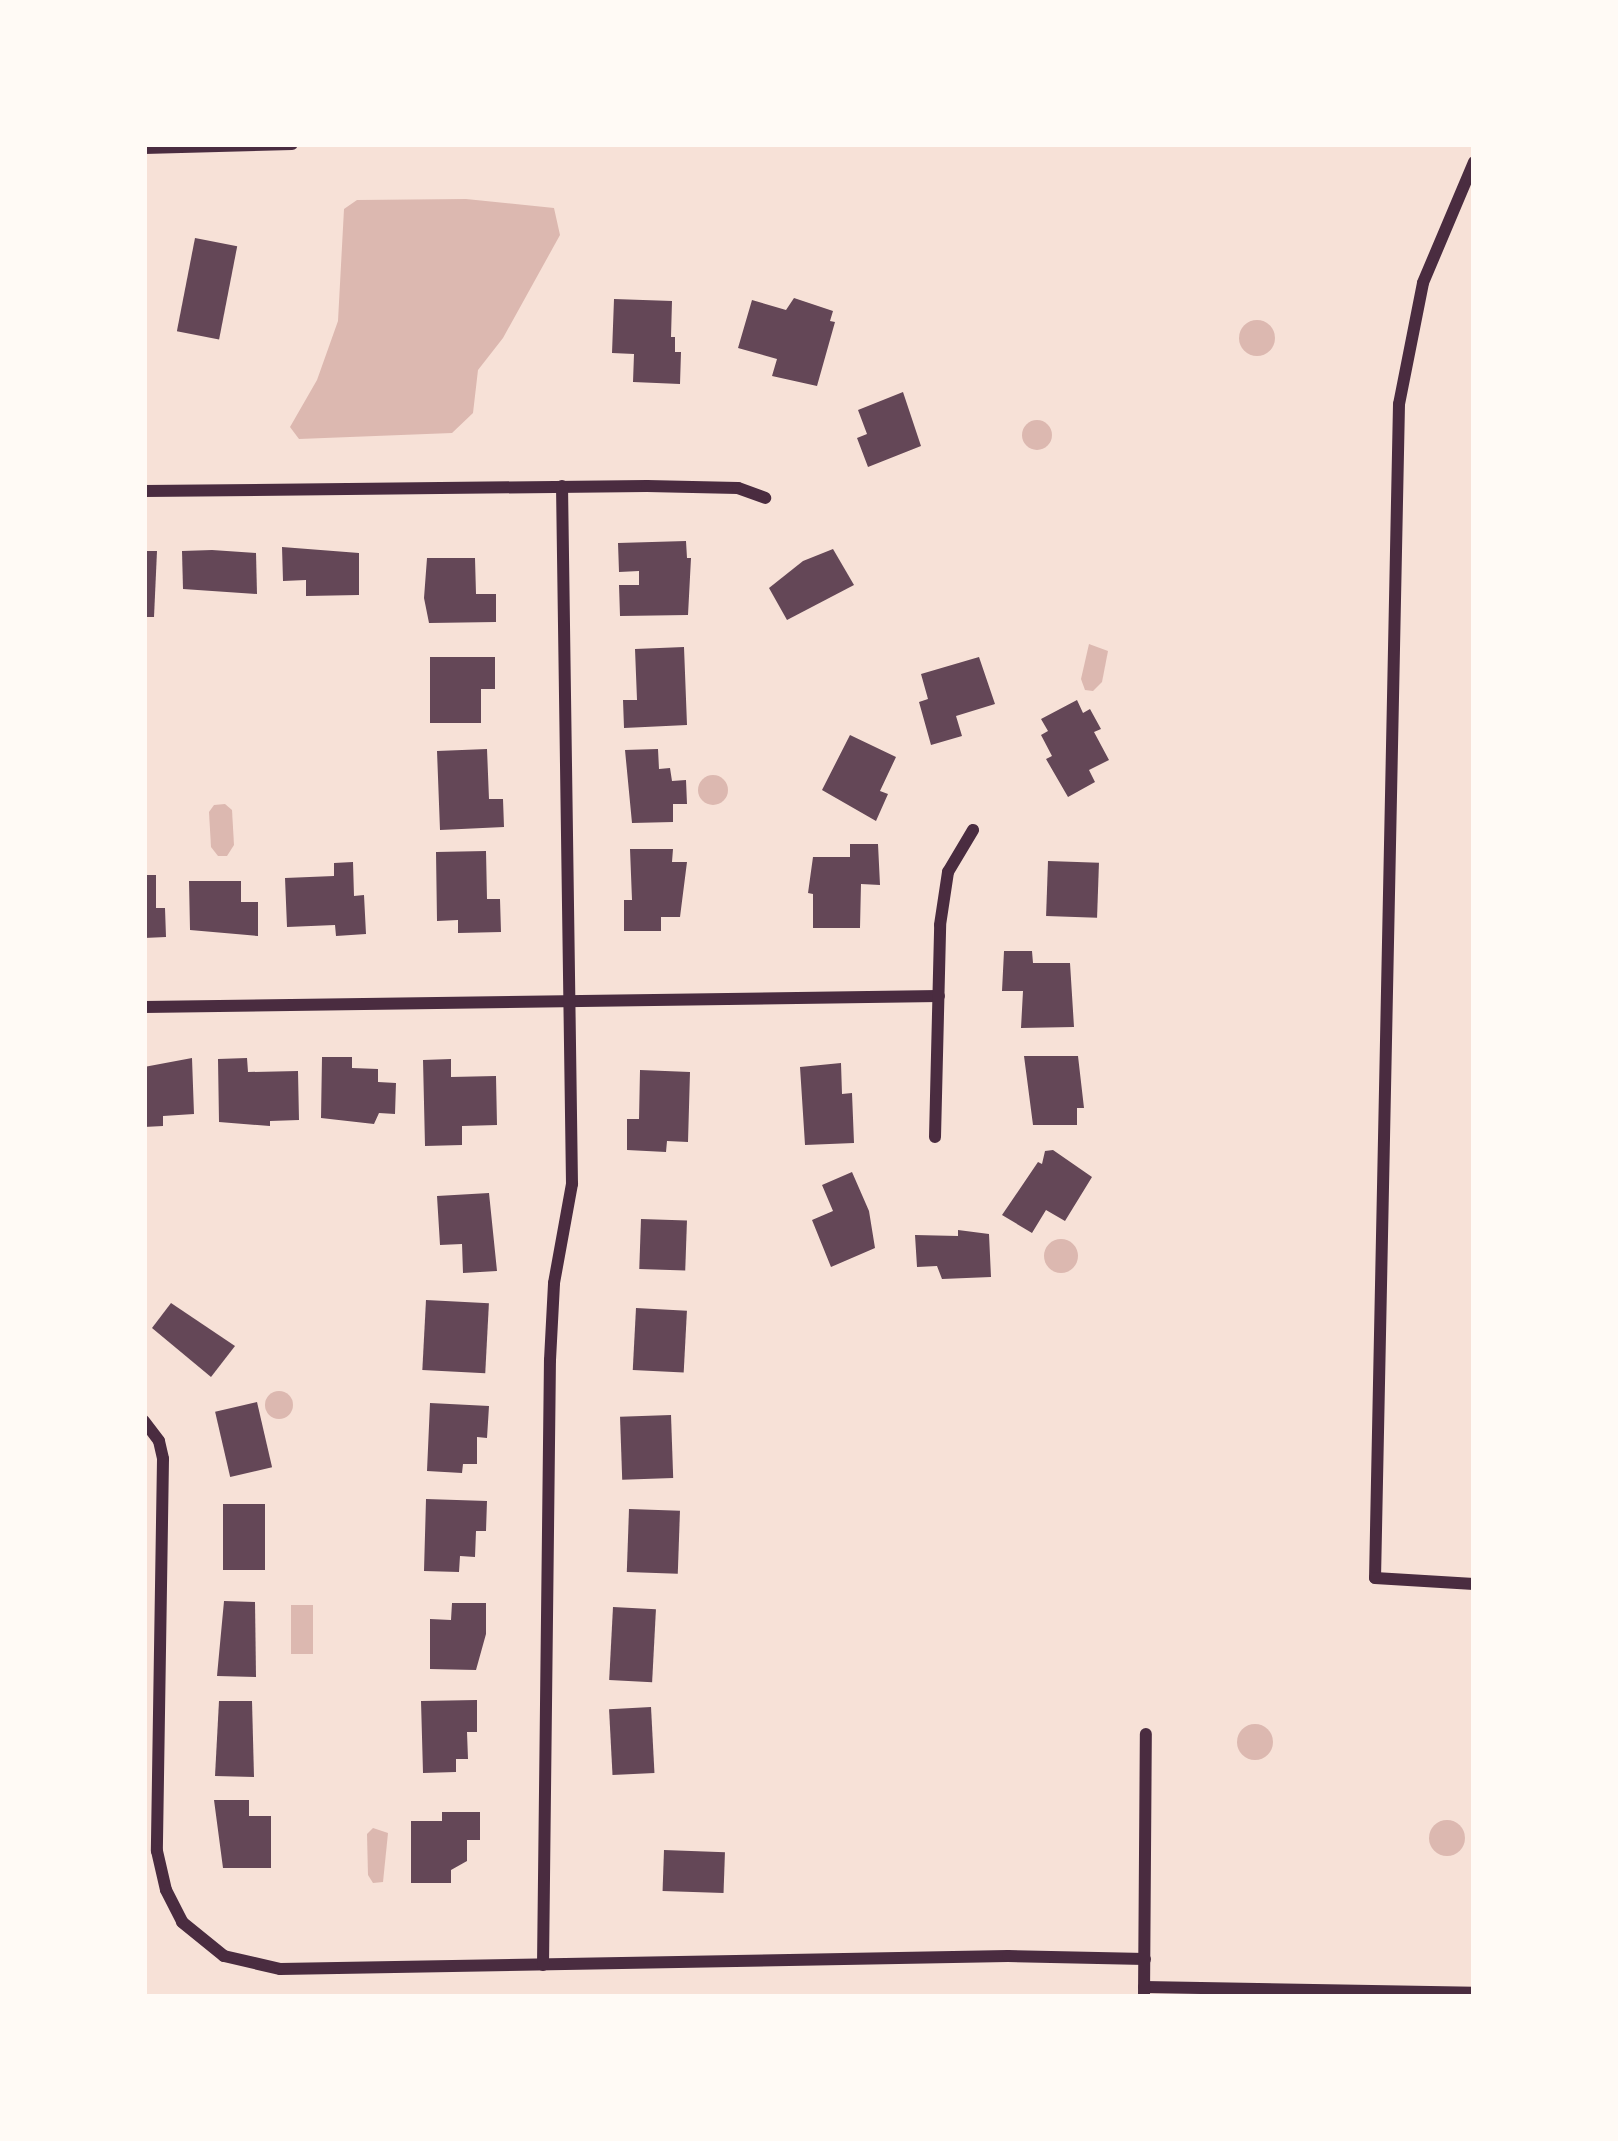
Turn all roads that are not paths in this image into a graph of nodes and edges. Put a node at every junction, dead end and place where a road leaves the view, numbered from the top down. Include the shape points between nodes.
1 (292, 144) edge
2 (144, 148) edge
3 (1474, 162) edge
4 (562, 486) junction
5 (144, 491) edge
6 (765, 498) dead end
7 (973, 830) dead end
8 (939, 996) junction
9 (571, 999) junction
10 (144, 1007) edge
11 (935, 1138) dead end
12 (144, 1421) edge
13 (1474, 1584) edge
14 (1146, 1734) dead end
15 (1145, 1959) junction
16 (543, 1965) junction
17 (1144, 1992) edge
18 (1474, 1993) edge

1 - 2 street
3 - 13 street via 1423,283 1399,404 1375,1579
4 - 5 street
4 - 6 street via 738,488
4 - 9 street
7 - 8 street via 948,872
8 - 9 street
8 - 11 street
9 - 10 street
9 - 16 street via 572,1184 550,1360
12 - 16 street via 163,1459 158,1851 182,1922 250,1966
14 - 15 street
15 - 16 street
15 - 17 street
17 - 18 street

